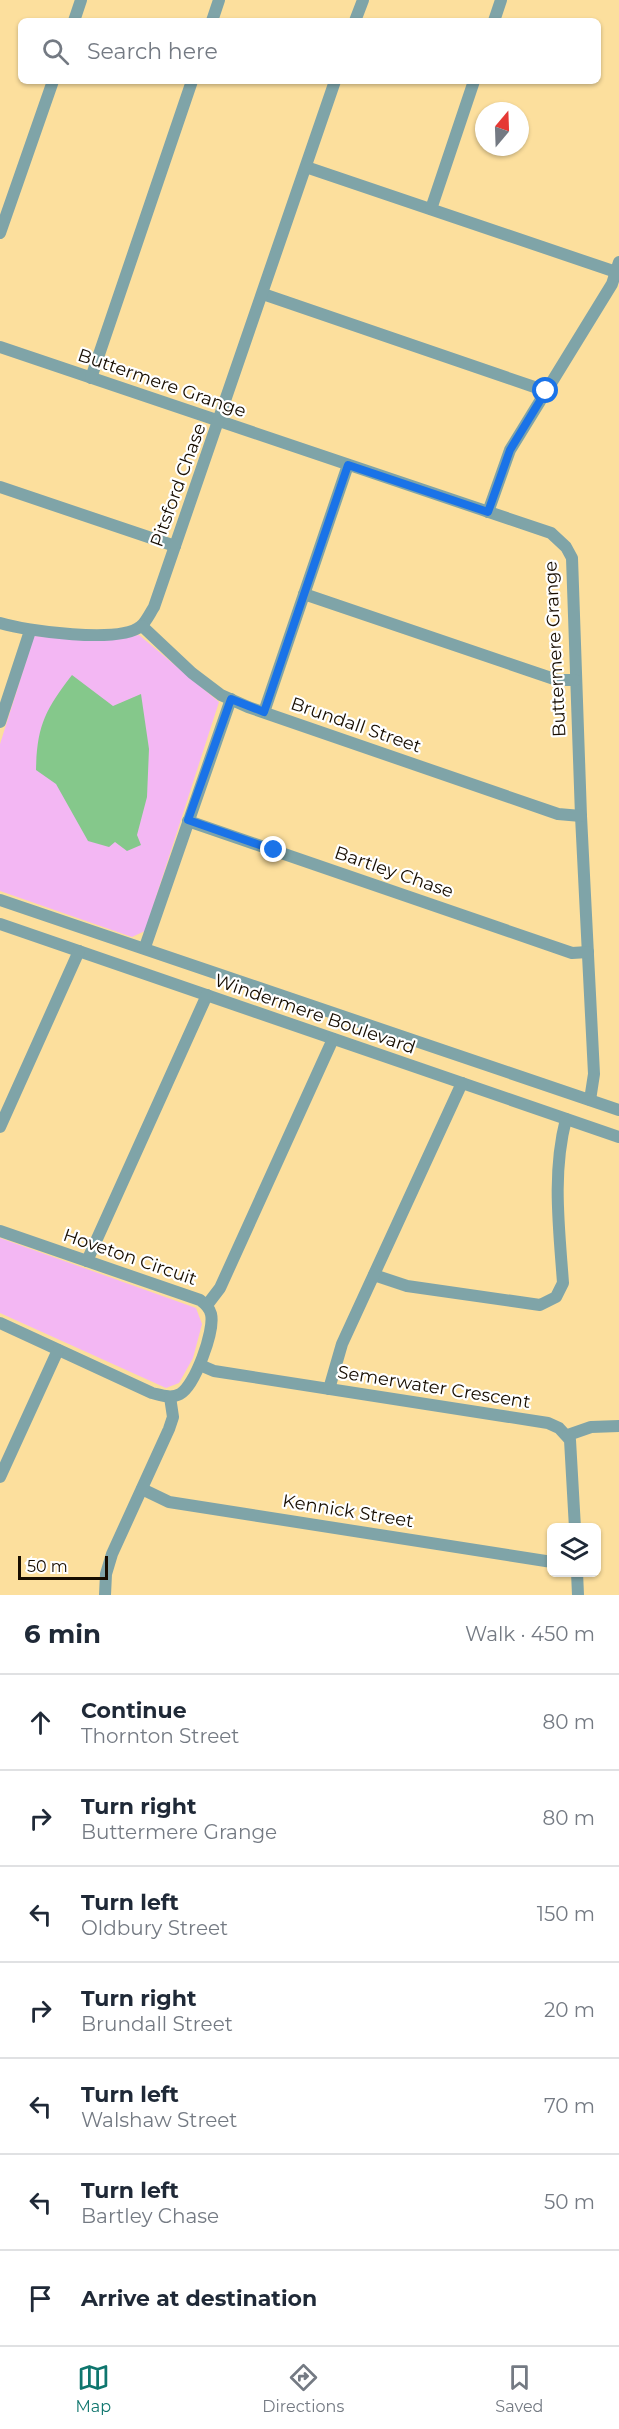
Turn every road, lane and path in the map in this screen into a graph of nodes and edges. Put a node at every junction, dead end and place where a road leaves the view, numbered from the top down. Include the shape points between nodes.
1 (81, 0) edge
2 (219, 0) edge
3 (363, 0) edge
4 (501, 0) edge
5 (75, 18) edge
6 (213, 18) edge
7 (357, 18) edge
8 (495, 18) edge
9 (52, 84) edge
10 (191, 84) edge
11 (334, 84) edge
12 (473, 84) edge
13 (306, 167) junction
14 (431, 209) junction
15 (0, 232) edge
16 (618, 267) edge
17 (263, 294) junction
18 (0, 347) edge
19 (91, 378) junction
20 (546, 391) junction
21 (220, 421) junction
22 (348, 465) junction
23 (0, 486) edge
24 (488, 512) junction
25 (176, 546) junction
26 (304, 594) junction
27 (0, 623) edge
28 (142, 626) junction
29 (30, 631) junction
30 (575, 681) junction
31 (231, 699) junction
32 (264, 712) junction
33 (0, 722) edge
34 (581, 816) junction
35 (188, 820) junction
36 (0, 900) edge
37 (0, 924) edge
38 (145, 947) junction
39 (79, 951) junction
40 (588, 952) junction
41 (207, 995) junction
42 (333, 1039) junction
43 (462, 1083) junction
44 (590, 1100) junction
45 (619, 1110) edge
46 (566, 1119) junction
47 (0, 1127) edge
48 (619, 1137) edge
49 (0, 1231) edge
50 (87, 1261) junction
51 (374, 1275) junction
52 (207, 1305) junction
53 (0, 1323) edge
54 (58, 1350) junction
55 (200, 1365) junction
56 (329, 1389) junction
57 (170, 1397) junction
58 (619, 1426) edge
59 (568, 1435) junction
60 (0, 1477) edge
61 (142, 1489) junction
62 (575, 1523) edge
63 (547, 1561) edge
64 (577, 1577) edge
65 (105, 1595) edge
66 (578, 1595) edge

1 - 5 street
2 - 6 street
3 - 7 street
4 - 8 street
9 - 15 street
10 - 19 street
11 - 13 street, Pitsford Chase
12 - 14 street
13 - 14 street
13 - 17 street, Pitsford Chase
14 - 16 street
16 - 20 street via 612,284
17 - 20 street
17 - 21 street, Pitsford Chase
18 - 19 street, Buttermere Grange
19 - 21 street, Buttermere Grange
20 - 24 street via 510,450
21 - 22 street, Buttermere Grange
21 - 25 street, Pitsford Chase
22 - 24 street, Buttermere Grange
22 - 26 street
23 - 25 street
24 - 30 street, Buttermere Grange via 551,533 572,558
25 - 28 street, Pitsford Chase via 154,607
26 - 30 street via 557,681
26 - 32 street
27 - 29 street
28 - 29 street via 129,632 98,635
28 - 31 street, Brundall Street via 192,673
29 - 33 street
30 - 34 street, Buttermere Grange
31 - 32 street, Brundall Street
31 - 35 street
32 - 34 street, Brundall Street via 558,814
34 - 40 street, Buttermere Grange
35 - 38 street
35 - 40 street, Bartley Chase via 572,953
36 - 38 street, Windermere Boulevard
37 - 39 street, Windermere Boulevard
38 - 44 street, Windermere Boulevard
39 - 41 street, Windermere Boulevard
39 - 47 street
40 - 44 street, Buttermere Grange via 594,1074
41 - 42 street, Windermere Boulevard
41 - 50 street
42 - 43 street, Windermere Boulevard
42 - 52 street via 220,1288
43 - 46 street, Windermere Boulevard
43 - 51 street
44 - 45 street, Windermere Boulevard
46 - 48 street, Windermere Boulevard
46 - 51 street via 556,1177 563,1283 556,1297 540,1305 407,1286
49 - 50 street, Hoveton Circuit
50 - 52 street, Hoveton Circuit
51 - 56 street via 342,1344
52 - 55 street, Hoveton Circuit via 212,1315
53 - 54 street
54 - 57 street via 152,1393
54 - 60 street
55 - 56 street, Semerwater Crescent via 214,1371
55 - 57 street, Hoveton Circuit via 187,1389
56 - 59 street, Semerwater Crescent via 548,1423
57 - 61 street via 173,1418
58 - 59 street via 591,1427
59 - 62 street
61 - 63 street, Kennick Street via 169,1502
61 - 65 street via 112,1554
64 - 66 street

